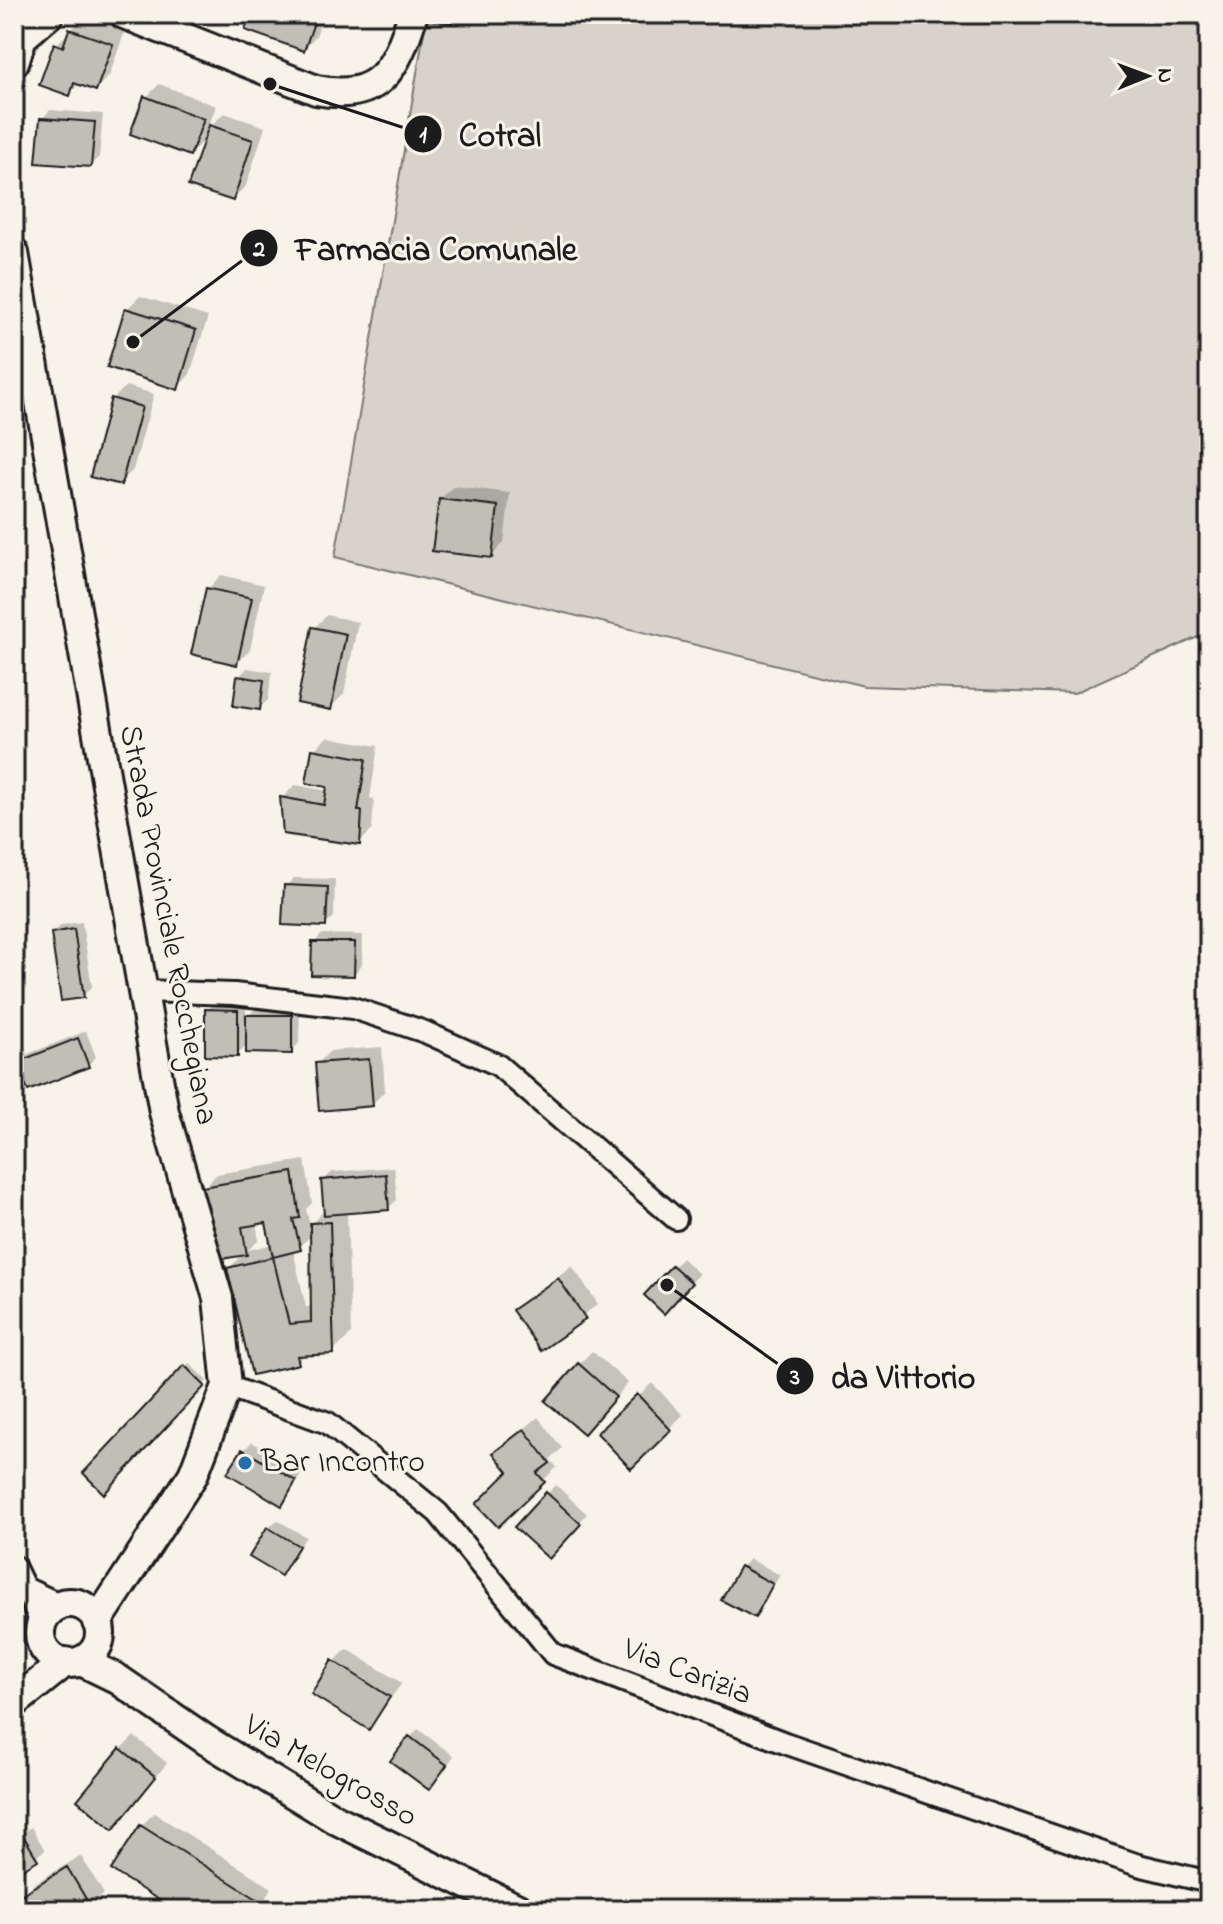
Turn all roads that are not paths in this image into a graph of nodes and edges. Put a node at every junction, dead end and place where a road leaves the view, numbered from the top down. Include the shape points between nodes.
1 (49, 14) edge
2 (124, 14) edge
3 (413, 14) edge
4 (20, 38) edge
5 (14, 253) edge
6 (142, 991) junction
7 (676, 1219) dead end
8 (227, 1386) junction
9 (14, 1566) edge
10 (72, 1634) junction
11 (19, 1698) edge
12 (1209, 1882) edge
13 (520, 1910) edge

1 - 4 main road
2 - 3 main road via 337,94 363,91 385,75
5 - 6 main road, Strada Provinciale Rocchegiana
6 - 7 street via 234,994 353,1008 425,1032 498,1065
6 - 8 main road, Strada Provinciale Rocchegiana via 164,1112 218,1298
8 - 10 main road, Strada Provinciale Rocchegiana via 193,1475 134,1568
8 - 12 street, Via Carizia via 328,1423 438,1513 553,1654 785,1743 1138,1865
9 - 10 street via 25,1588
10 - 11 main road, Strada Provinciale Rocchegiana
10 - 13 main road, Via Melogrosso via 116,1678 206,1740 335,1819

